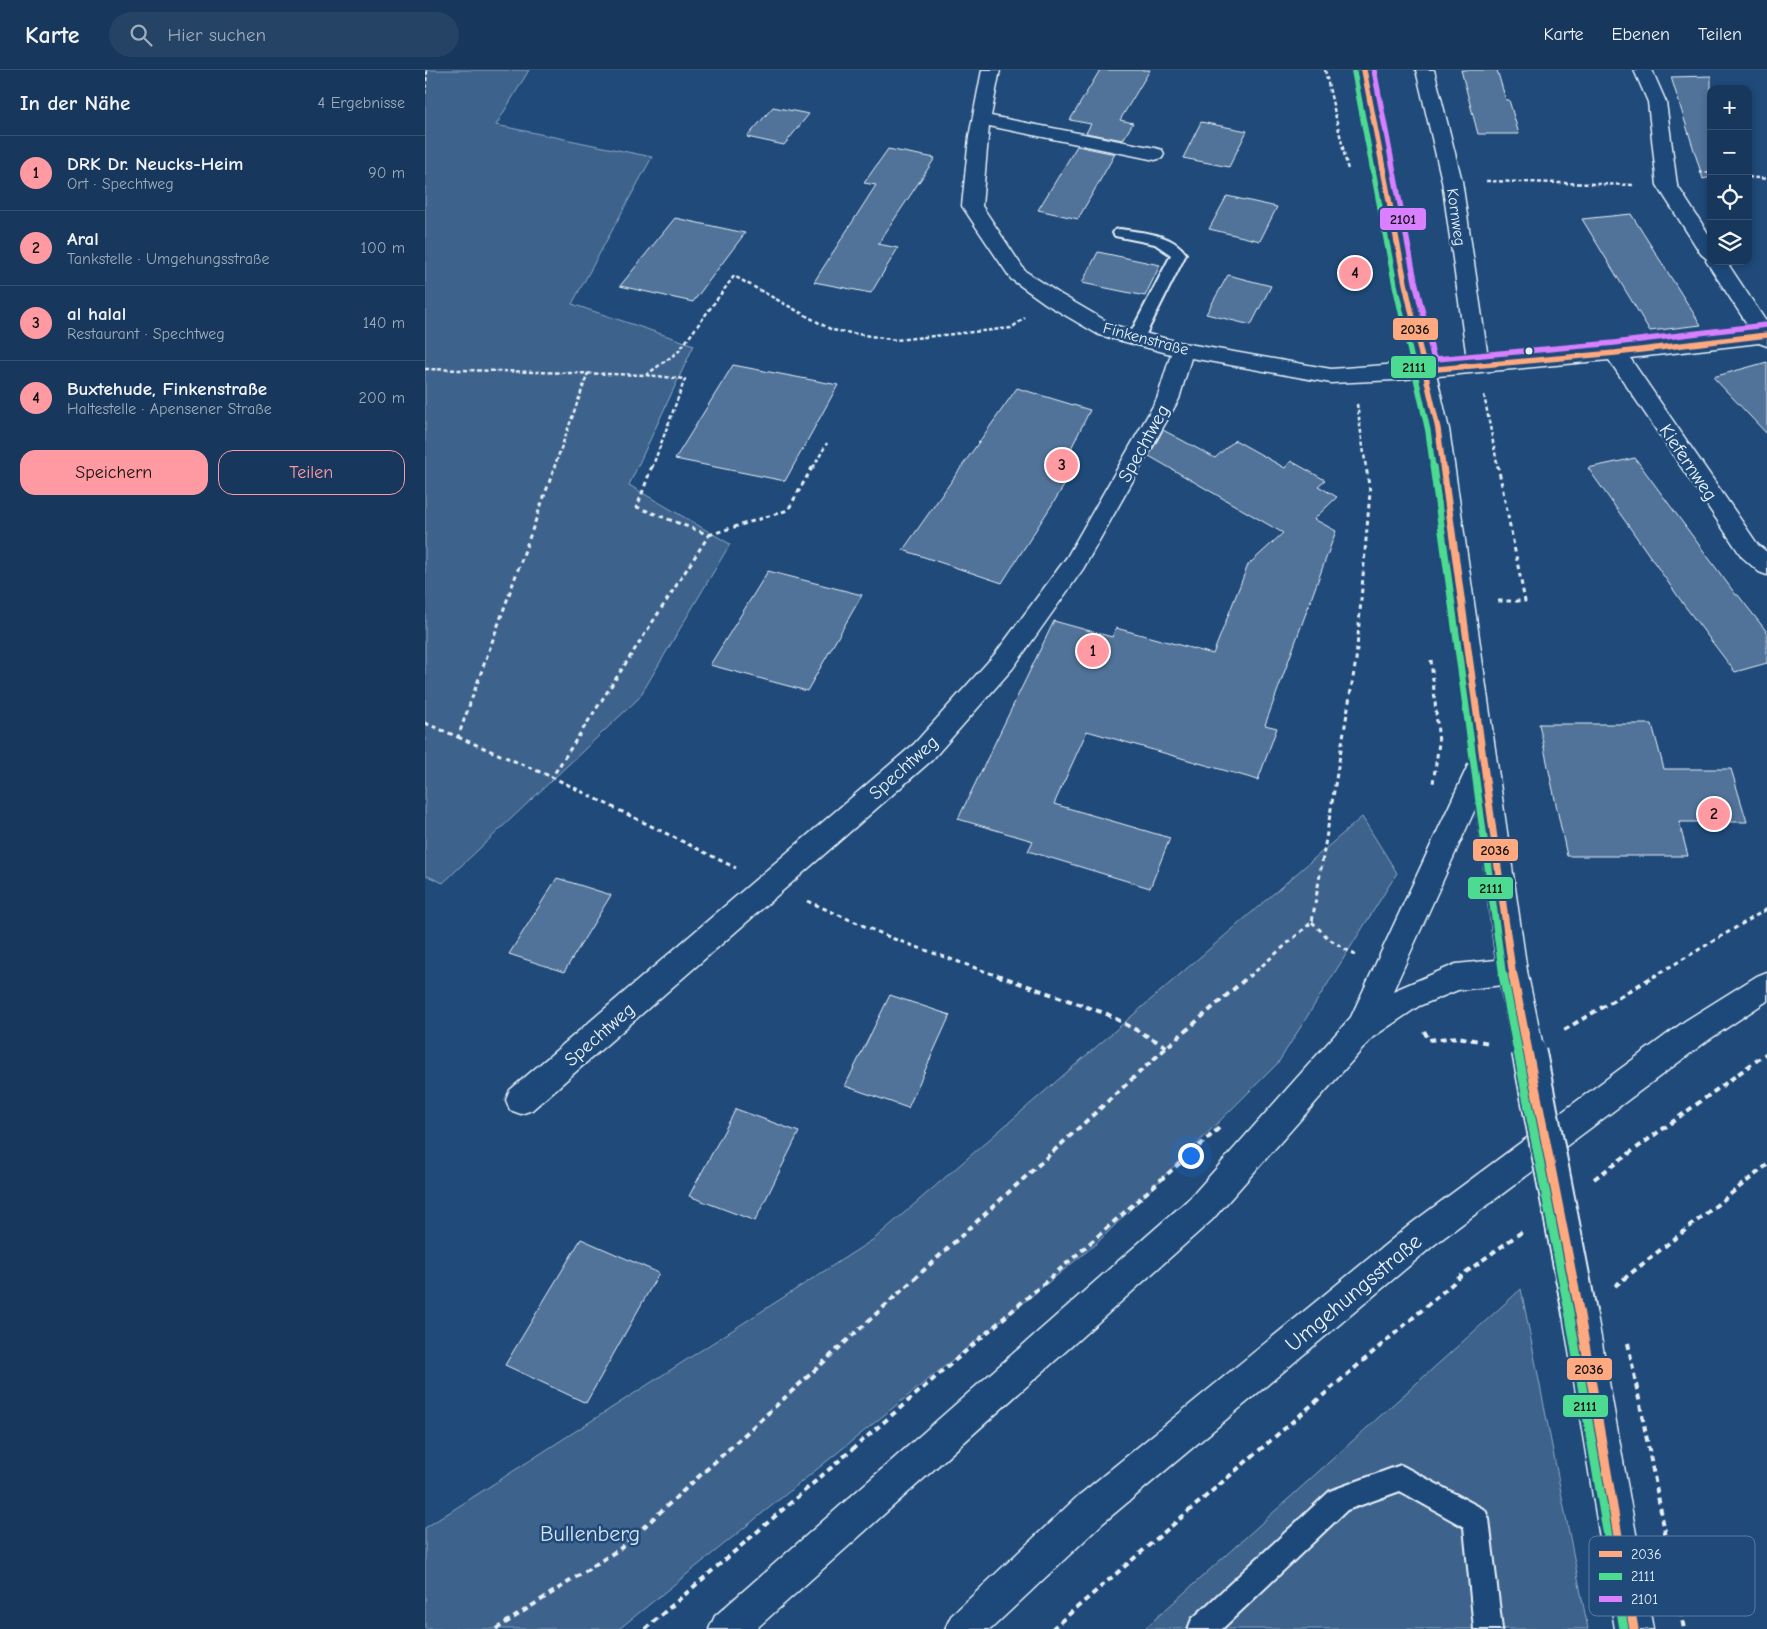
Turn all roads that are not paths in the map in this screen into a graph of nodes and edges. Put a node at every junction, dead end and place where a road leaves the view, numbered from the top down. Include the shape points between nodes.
1 (991, 70) edge
2 (1364, 70) edge
3 (1425, 70) edge
4 (1643, 70) edge
5 (981, 119) junction
6 (1155, 154) dead end
7 (1120, 233) dead end
8 (1707, 248) edge
9 (1718, 265) edge
10 (1766, 336) edge
11 (1136, 338) junction
12 (1183, 350) junction
13 (1615, 353) junction
14 (1478, 365) junction
15 (1426, 370) junction
16 (1767, 566) edge
17 (1483, 762) junction
18 (1512, 971) junction
19 (1767, 985) edge
20 (1362, 1027) junction
21 (521, 1100) dead end
22 (1618, 1536) edge
23 (1632, 1616) edge
24 (728, 1629) edge
25 (964, 1629) edge
26 (1202, 1629) edge
27 (1488, 1629) edge
28 (1634, 1629) edge

1 - 5 street, Finkenstraße
2 - 15 street via 1405,283
3 - 14 street, Kornweg via 1451,181
4 - 8 street via 1657,102 1667,185
5 - 6 street
5 - 11 street, Finkenstraße via 972,206 1019,275 1106,330
7 - 11 lane via 1165,243 1179,254
9 - 10 street
10 - 13 street, Finkenstraße
11 - 12 street, Finkenstraße
12 - 15 street, Finkenstraße via 1331,376
12 - 21 street, Spechtweg via 1168,399 1075,563 1004,661 923,752
13 - 14 street, Finkenstraße
13 - 16 street, Kiefernweg via 1750,551
14 - 15 street, Finkenstraße
15 - 17 street
17 - 18 street
17 - 20 street
18 - 20 street via 1456,977 1409,997
18 - 22 street, bridge via 1580,1315
19 - 25 street, Umgehungsstraße via 1696,1032 1423,1234 1090,1510
20 - 24 street via 1201,1209
23 - 28 street, bridge
26 - 27 lane via 1339,1500 1401,1478 1476,1519

